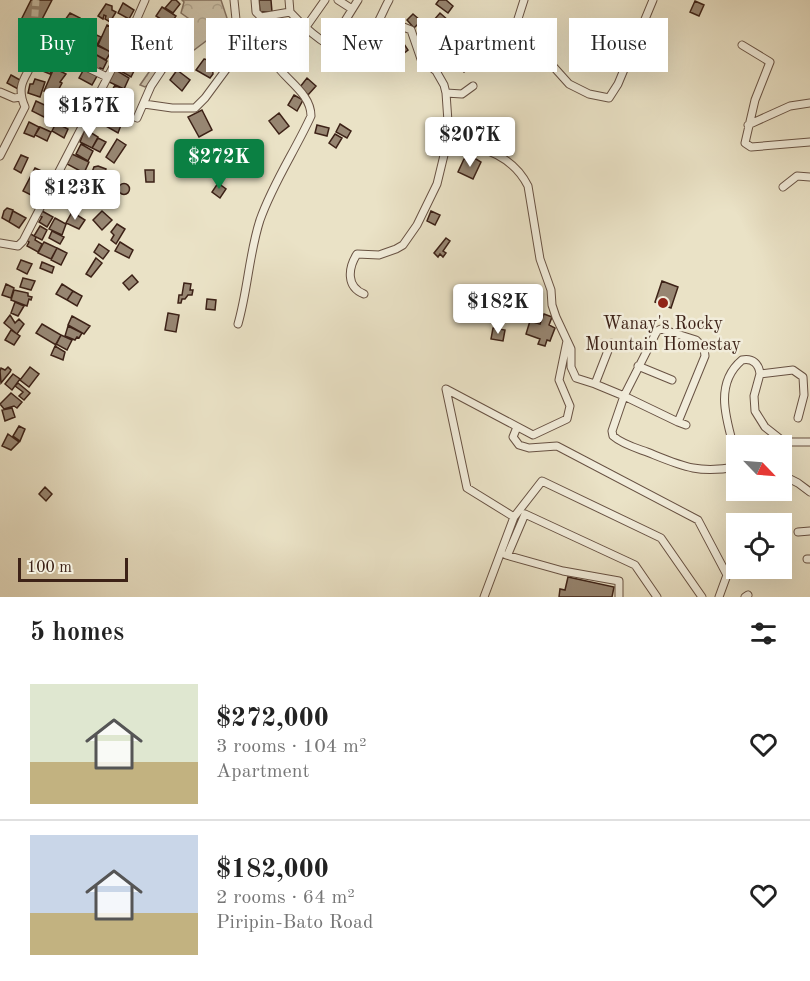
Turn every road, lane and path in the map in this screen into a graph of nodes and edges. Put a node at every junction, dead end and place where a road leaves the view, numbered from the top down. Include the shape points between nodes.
1 (145, 0) edge
2 (234, 0) edge
3 (255, 0) edge
4 (289, 0) edge
5 (325, 0) edge
6 (338, 0) edge
7 (358, 0) edge
8 (390, 0) edge
9 (524, 0) edge
10 (653, 0) edge
11 (352, 9) junction
12 (290, 12) junction
13 (296, 18) edge
14 (309, 18) edge
15 (346, 18) edge
16 (380, 18) edge
17 (405, 27) edge
18 (742, 45) dead end
19 (27, 72) edge
20 (97, 72) edge
21 (160, 72) edge
22 (283, 72) edge
23 (107, 77) junction
24 (473, 86) dead end
25 (0, 92) edge
26 (447, 93) junction
27 (21, 97) junction
28 (810, 103) edge
29 (144, 104) junction
30 (137, 118) dead end
31 (748, 125) junction
32 (452, 140) junction
33 (810, 142) edge
34 (1, 152) edge
35 (810, 177) edge
36 (783, 187) dead end
37 (0, 243) edge
38 (364, 294) dead end
39 (238, 324) dead end
40 (567, 341) junction
41 (611, 343) dead end
42 (638, 366) junction
43 (760, 374) junction
44 (672, 380) dead end
45 (595, 384) junction
46 (624, 396) junction
47 (807, 396) edge
48 (798, 418) dead end
49 (678, 422) junction
50 (686, 424) dead end
51 (517, 427) junction
52 (730, 435) edge
53 (810, 442) edge
54 (726, 469) edge
55 (792, 480) edge
56 (810, 492) edge
57 (514, 517) junction
58 (810, 531) edge
59 (798, 532) dead end
60 (508, 554) junction
61 (498, 558) junction
62 (484, 597) edge
63 (619, 597) edge
64 (657, 597) edge
65 (702, 597) edge
66 (719, 597) edge

1 - 23 street
2 - 29 street via 236,56 200,105 189,109
3 - 12 street via 256,12 261,17
4 - 12 street
5 - 14 street
6 - 11 street
7 - 11 street
8 - 16 street
9 - 10 street via 516,25 569,84 609,99
11 - 15 street
12 - 13 street
17 - 26 street via 413,33 421,58 436,71
18 - 31 street via 770,62
19 - 27 street via 20,87
20 - 23 street
21 - 29 street
22 - 39 street via 305,97 311,116 260,220
23 - 37 street via 23,241 18,246
24 - 26 street via 462,94
25 - 27 street via 14,99
26 - 32 street
27 - 34 street via 25,107
28 - 31 street via 790,106
29 - 30 street
31 - 33 street via 745,143 751,147
32 - 38 street via 444,151 437,184 403,245 388,253 360,254 354,259 351,283
32 - 40 street via 495,154 524,177 552,305
35 - 36 street via 797,176
40 - 45 street via 576,378
40 - 51 street via 559,380 570,406 567,419 533,435
41 - 45 street
42 - 44 street
42 - 46 street
42 - 49 street via 661,329 703,345 705,356
43 - 47 street via 793,370 803,377
43 - 52 street via 756,364 742,360 730,375 723,410
43 - 53 street via 755,411 765,427 784,442
45 - 46 street
46 - 49 street
46 - 54 street via 612,431 616,439 679,466 701,471
47 - 48 street
49 - 50 street
51 - 57 street via 446,388 467,488
51 - 66 street via 513,437 519,446 557,446 698,520 727,574
55 - 56 street
57 - 61 street
57 - 65 street via 542,481 661,538
58 - 59 street
60 - 61 street
60 - 63 street via 563,571 619,581
60 - 64 street via 525,514 635,565
61 - 62 street

